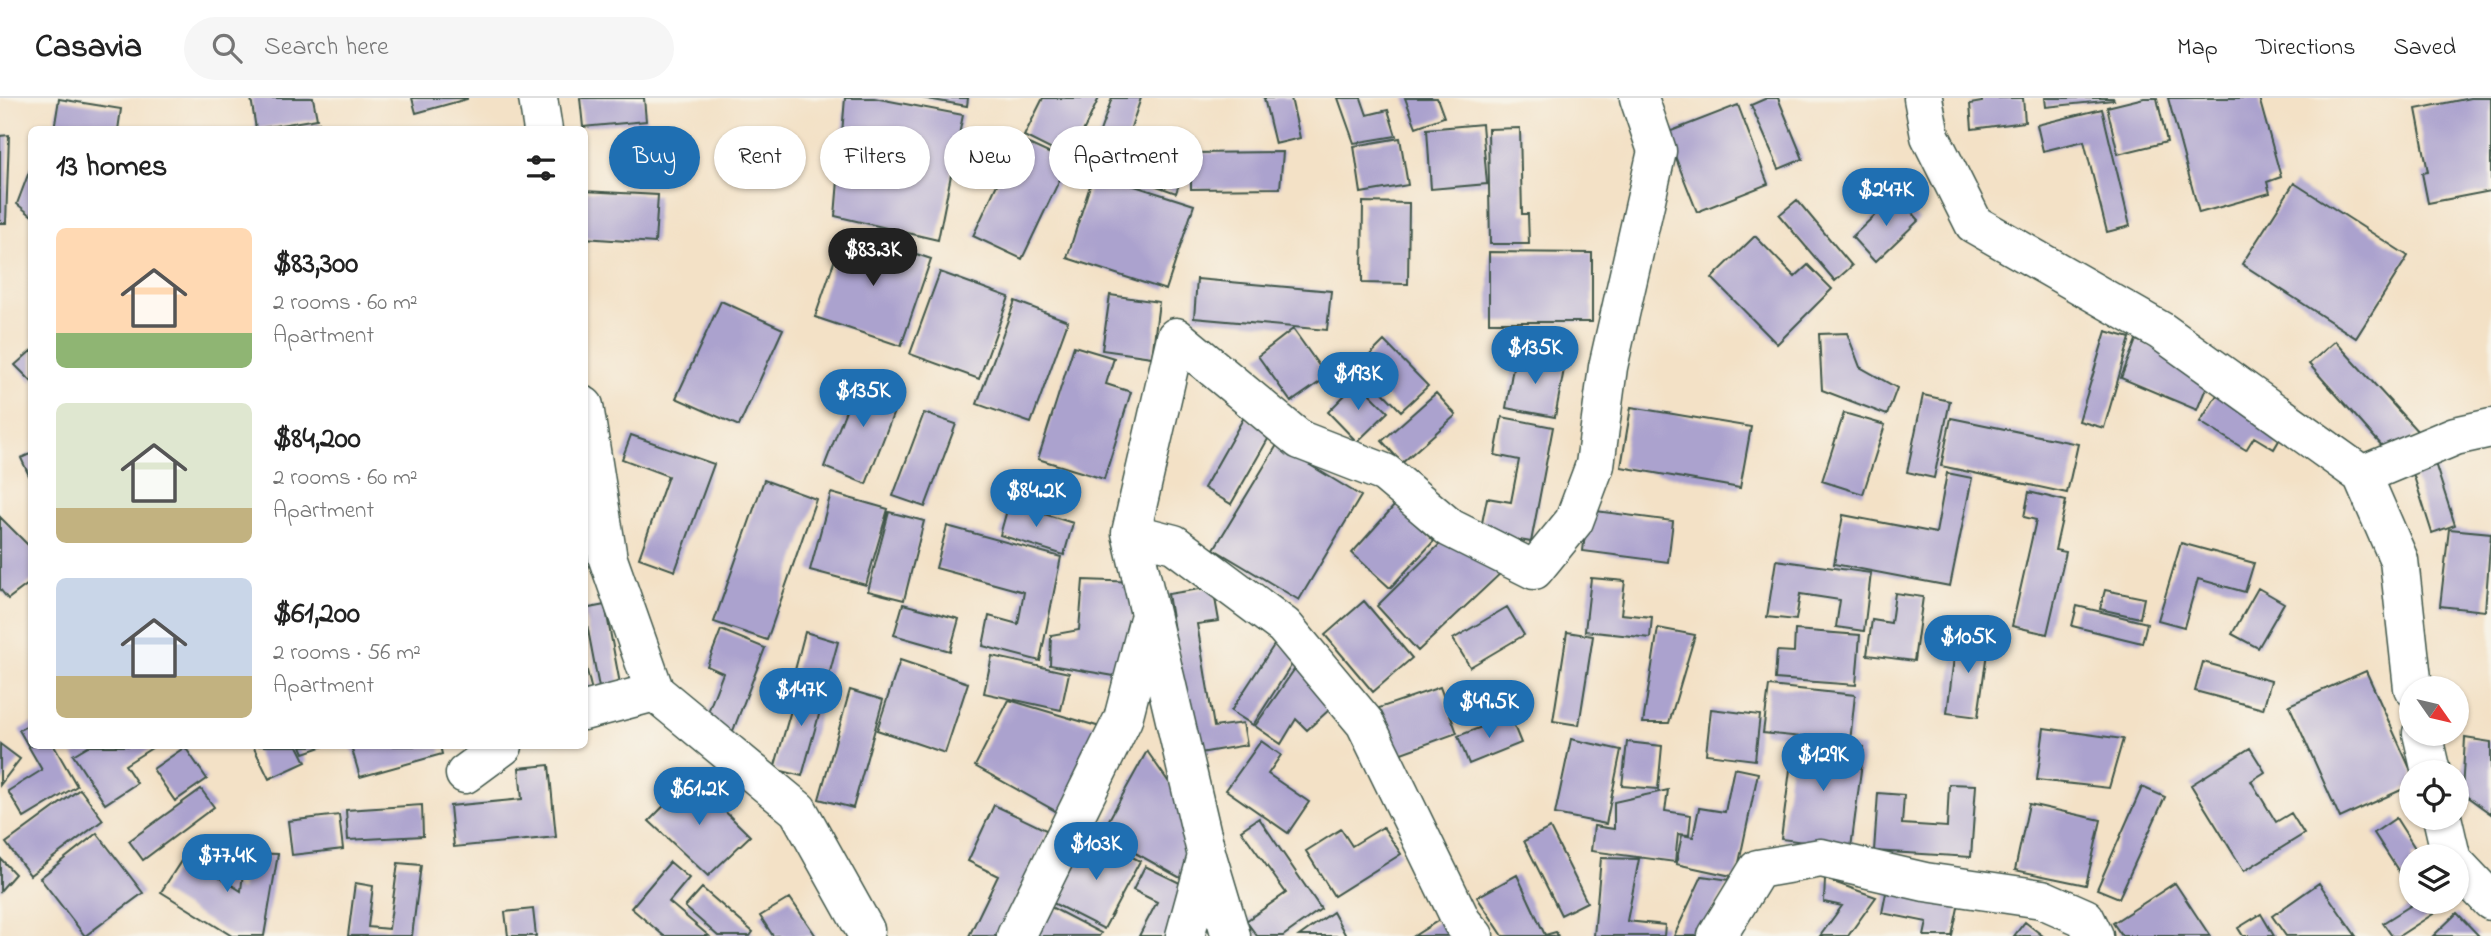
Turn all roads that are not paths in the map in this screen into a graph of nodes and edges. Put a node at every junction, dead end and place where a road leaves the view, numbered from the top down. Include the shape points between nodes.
1 (538, 98) edge
2 (1639, 98) edge
3 (1923, 98) edge
4 (542, 126) edge
5 (2491, 428) edge
6 (588, 432) edge
7 (2362, 475) junction
8 (1131, 533) junction
9 (1149, 616) junction
10 (2412, 676) edge
11 (654, 692) junction
12 (588, 710) edge
13 (499, 749) edge
14 (465, 774) dead end
15 (1207, 856) junction
16 (2469, 866) edge
17 (2491, 872) edge
18 (2469, 876) edge
19 (2491, 901) edge
20 (865, 930) dead end
21 (1016, 936) edge
22 (1185, 936) edge
23 (1231, 936) edge
24 (1474, 936) edge
25 (1717, 936) edge
26 (2094, 936) edge

1 - 4 street
2 - 8 street via 1657,151 1608,367 1595,465 1574,521 1534,569 1450,528 1385,473 1300,440 1176,337
3 - 7 street via 1930,136 1974,224 2161,331
5 - 7 street via 2455,436
6 - 11 street via 608,559
7 - 10 street via 2399,560
8 - 9 street
8 - 24 street via 1174,544 1284,626 1366,723 1462,922
9 - 15 street
9 - 21 street via 1124,719
11 - 12 street
11 - 20 street via 798,810
13 - 14 street
15 - 22 street
15 - 23 street
16 - 17 street
18 - 19 street
25 - 26 street via 1758,869 1821,858 1925,882 2042,899 2085,918

